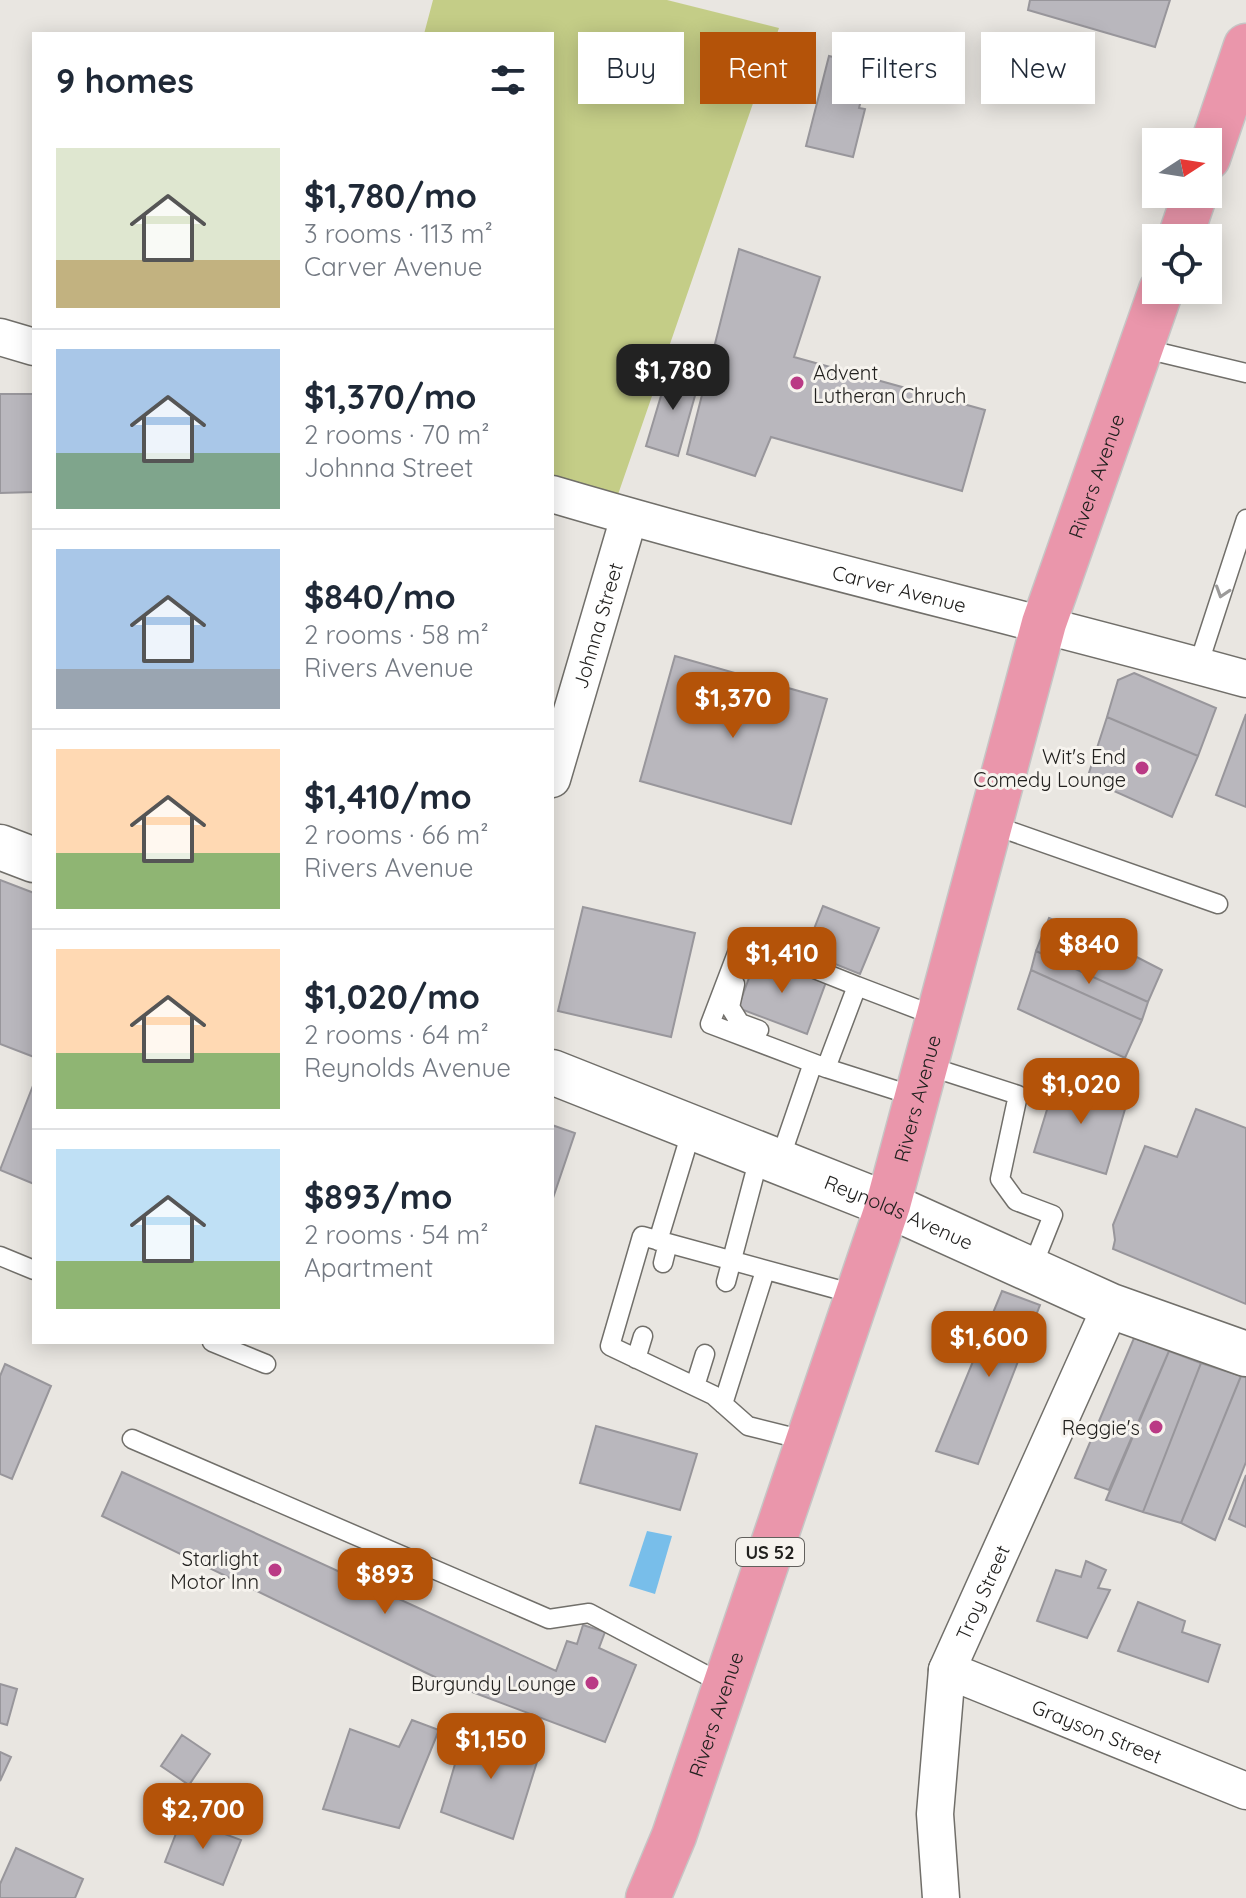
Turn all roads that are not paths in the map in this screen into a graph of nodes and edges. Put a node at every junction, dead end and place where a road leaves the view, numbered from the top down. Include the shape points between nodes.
1 (1243, 68) edge
2 (1220, 128) edge
3 (1156, 304) edge
4 (0, 337) edge
5 (32, 346) edge
6 (1141, 348) junction
7 (1246, 373) edge
8 (554, 495) edge
9 (629, 517) junction
10 (1246, 519) edge
11 (1044, 623) junction
12 (1198, 666) junction
13 (1246, 679) edge
14 (554, 772) edge
15 (990, 824) junction
16 (0, 847) edge
17 (32, 859) edge
18 (1218, 904) dead end
19 (735, 958) junction
20 (857, 986) junction
21 (938, 1017) junction
22 (814, 1063) junction
23 (554, 1073) edge
24 (921, 1081) junction
25 (692, 1129) junction
26 (769, 1158) junction
27 (888, 1205) junction
28 (663, 1242) junction
29 (0, 1256) edge
30 (732, 1261) junction
31 (663, 1263) dead end
32 (32, 1269) edge
33 (1031, 1270) junction
34 (765, 1271) junction
35 (726, 1282) dead end
36 (858, 1295) junction
37 (1111, 1306) junction
38 (643, 1336) dead end
39 (217, 1344) edge
40 (705, 1354) dead end
41 (1246, 1354) edge
42 (636, 1359) junction
43 (266, 1364) dead end
44 (695, 1386) junction
45 (723, 1404) junction
46 (132, 1439) dead end
47 (808, 1441) junction
48 (947, 1670) junction
49 (725, 1685) junction
50 (1246, 1791) edge
51 (648, 1898) edge
52 (941, 1898) edge

1 - 2 main road
3 - 6 main road, Rivers Avenue / US 52
4 - 5 street
6 - 7 lane
6 - 11 main road, Rivers Avenue / US 52
8 - 9 street, Carver Avenue
9 - 11 street, Carver Avenue
9 - 14 street, Johnna Street
10 -> 12 lane
11 - 12 street, Carver Avenue
11 - 15 main road, Rivers Avenue / US 52
12 - 13 street, Carver Avenue
15 - 18 lane
15 - 21 main road, Rivers Avenue / US 52
16 - 17 street
19 - 20 lane via 742,940
19 - 22 lane via 738,975 730,1007 740,1023 787,1040
19 - 22 lane via 710,1024
20 - 21 lane
20 - 22 lane
21 - 24 main road, Rivers Avenue / US 52
22 - 24 lane
22 - 26 lane
23 - 25 street, Reynolds Avenue
24 - 27 main road, Rivers Avenue / US 52
24 - 33 lane via 1018,1095 1000,1179 1016,1201 1053,1215
25 - 26 street, Reynolds Avenue
25 - 28 lane
26 - 27 street, Reynolds Avenue
26 - 30 lane
27 - 33 street, Reynolds Avenue
27 - 36 main road, Rivers Avenue / US 52
28 - 30 lane
28 - 31 lane
28 - 42 lane via 642,1236 610,1346
29 - 32 lane
30 - 34 lane
30 - 35 lane
33 - 37 street, Reynolds Avenue
34 - 36 lane
34 - 45 lane
36 - 47 main road, Rivers Avenue / US 52
37 - 41 street, Reynolds Avenue
37 - 48 street, Troy Street
38 - 42 lane
39 - 43 lane
40 - 44 lane
42 - 44 lane
44 - 45 lane
45 - 47 lane via 748,1426
46 - 49 lane via 549,1619 589,1613
47 - 49 main road, Rivers Avenue / US 52
48 - 50 street, Grayson Street
48 - 52 street, Troy Street via 935,1814
49 - 51 main road, Rivers Avenue / US 52

